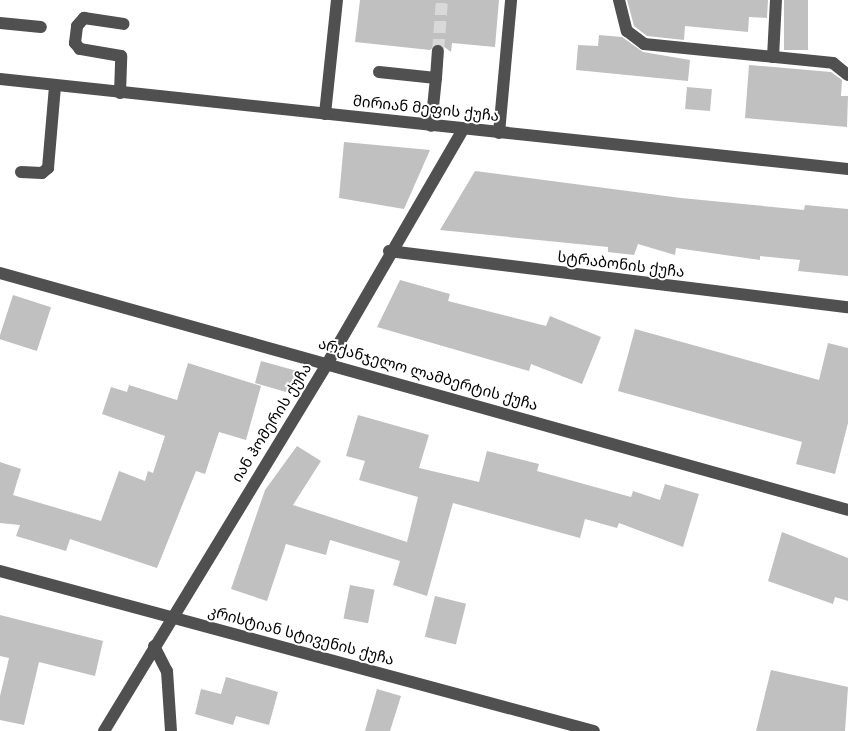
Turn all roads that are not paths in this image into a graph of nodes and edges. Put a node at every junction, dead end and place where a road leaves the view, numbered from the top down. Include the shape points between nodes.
1 (337, 0) edge
2 (511, 0) edge
3 (619, 0) edge
4 (776, 0) edge
5 (0, 23) edge
6 (124, 24) dead end
7 (41, 27) dead end
8 (438, 51) tunnel mouth
9 (773, 57) junction
10 (378, 72) dead end
11 (848, 75) edge
12 (436, 78) junction
13 (0, 79) edge
14 (55, 87) junction
15 (120, 93) junction
16 (325, 114) junction
17 (431, 126) junction
18 (463, 129) junction
19 (499, 133) junction
20 (848, 169) edge
21 (21, 172) dead end
22 (389, 252) junction
23 (0, 273) edge
24 (848, 307) edge
25 (327, 364) junction
26 (848, 510) edge
27 (0, 571) edge
28 (170, 618) junction
29 (154, 646) junction
30 (104, 731) edge
31 (171, 731) edge
32 (594, 731) edge

1 - 16 street
2 - 19 street
3 - 9 street via 627,31 644,44
4 - 9 street
5 - 7 street
6 - 15 street via 84,18 77,26 75,43 80,49 121,56
8 - 12 street
9 - 11 street via 834,63
10 - 12 street
12 - 17 street
13 - 14 street, მირიან მეფის ქუჩა
14 - 15 street, მირიან მეფის ქუჩა
14 - 21 street via 48,168 42,173
15 - 16 street, მირიან მეფის ქუჩა
16 - 17 street, მირიან მეფის ქუჩა
17 - 18 street, მირიან მეფის ქუჩა
18 - 19 street, მირიან მეფის ქუჩა
18 - 22 street, იან ჰომერის ქუჩა
19 - 20 street, მირიან მეფის ქუჩა
22 - 24 street, სტრაბონის ქუჩა
22 - 25 street, იან ჰომერის ქუჩა
23 - 25 street, არქანჯელო ლამბერტის ქუჩა
25 - 26 street, არქანჯელო ლამბერტის ქუჩა
25 - 28 street, იან ჰომერის ქუჩა
27 - 28 street, კრისტიან სტივენის ქუჩა
28 - 29 street, იან ჰომერის ქუჩა
28 - 32 street, კრისტიან სტივენის ქუჩა
29 - 30 street, იან ჰომერის ქუჩა
29 - 31 street via 167,672

